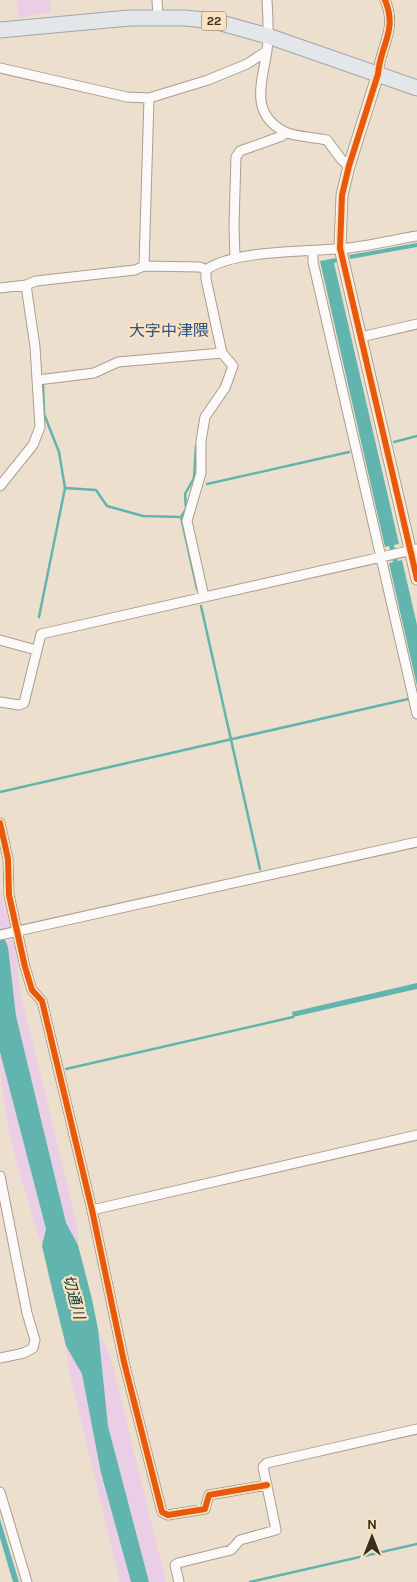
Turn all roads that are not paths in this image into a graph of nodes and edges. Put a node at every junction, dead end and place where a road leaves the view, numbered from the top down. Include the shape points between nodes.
1 (157, 0) edge
2 (267, 0) edge
3 (385, 0) edge
4 (158, 17) junction
5 (0, 30) edge
6 (268, 44) junction
7 (0, 68) edge
8 (378, 74) junction
9 (417, 88) edge
10 (149, 98) junction
11 (285, 132) junction
12 (349, 166) junction
13 (417, 236) edge
14 (340, 248) junction
15 (313, 251) junction
16 (236, 258) junction
17 (144, 266) junction
18 (206, 270) junction
19 (26, 285) junction
20 (0, 288) edge
21 (417, 324) edge
22 (361, 337) junction
23 (222, 353) junction
24 (38, 380) junction
25 (0, 486) edge
26 (414, 549) edge
27 (390, 555) junction
28 (417, 579) edge
29 (204, 597) junction
30 (0, 640) edge
31 (36, 650) junction
32 (0, 702) edge
33 (417, 714) edge
34 (0, 823) edge
35 (417, 842) edge
36 (16, 931) junction
37 (0, 935) edge
38 (417, 1135) edge
39 (0, 1176) edge
40 (92, 1210) junction
41 (0, 1358) edge
42 (417, 1429) edge
43 (267, 1485) junction
44 (0, 1492) edge
45 (27, 1582) edge
46 (180, 1582) edge

1 - 4 street
2 - 6 street
3 - 8 street via 390,11 390,32
4 - 5 main road, 22
4 - 6 main road, 22 via 214,21
6 - 8 main road, 22
6 - 10 street via 247,64
6 - 11 street via 260,82 260,104 271,121
7 - 10 street via 127,97
8 - 9 main road, 22
8 - 12 street
10 - 17 street
11 - 12 street via 327,140
11 - 16 street via 282,136 240,151 236,157
12 - 14 street via 342,195
13 - 14 street
14 - 15 street
14 - 22 street
15 - 16 street
15 - 27 street via 313,262
16 - 18 street via 216,262
17 - 18 street via 200,267
17 - 19 street via 135,270 36,281
18 - 23 street
19 - 20 street
19 - 24 street
21 - 22 street
22 - 26 street
23 - 24 street via 118,362 94,372
23 - 29 street via 233,366 225,388 205,416 201,473 187,521
24 - 25 street via 38,436
26 - 27 street
26 - 28 street
27 - 29 street
27 - 33 street
29 - 31 street via 41,634
30 - 31 street
31 - 32 street via 24,703
34 - 36 street via 8,859 9,895
35 - 36 street
36 - 37 street
36 - 40 street via 32,990 42,1001
38 - 40 street
39 - 41 street via 35,1340 33,1348 24,1353
40 - 43 street via 124,1362 162,1512 168,1516 205,1509 209,1495
42 - 43 street via 267,1463 263,1467
43 - 46 street via 276,1530 240,1540 231,1550 178,1563 175,1565
44 - 45 street

